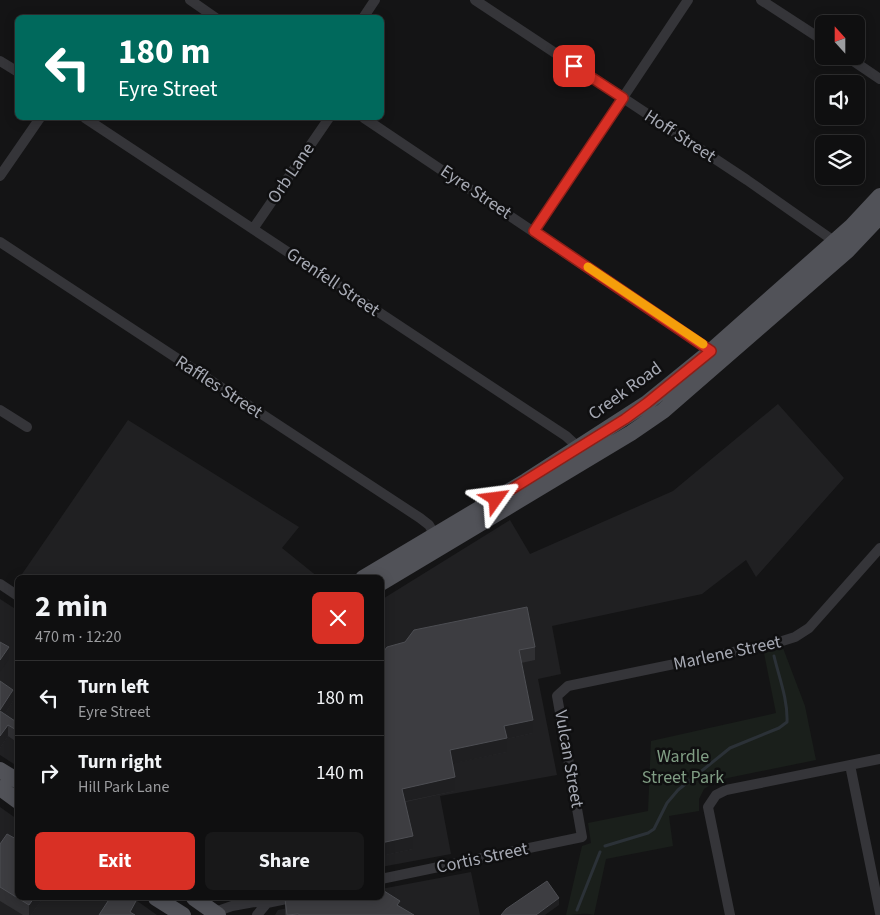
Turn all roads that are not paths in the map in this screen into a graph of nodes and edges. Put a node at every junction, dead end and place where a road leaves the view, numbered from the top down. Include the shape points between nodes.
1 (190, 0) edge
2 (375, 0) edge
3 (475, 0) edge
4 (688, 0) edge
5 (762, 0) edge
6 (212, 15) edge
7 (365, 15) edge
8 (815, 35) edge
9 (0, 61) edge
10 (859, 65) edge
11 (15, 70) edge
12 (880, 79) edge
13 (623, 98) junction
14 (39, 120) edge
15 (89, 120) edge
16 (329, 120) edge
17 (367, 120) edge
18 (0, 176) edge
19 (880, 196) edge
20 (880, 216) edge
21 (253, 229) junction
22 (534, 231) junction
23 (834, 241) junction
24 (0, 242) edge
25 (711, 351) junction
26 (0, 410) edge
27 (27, 427) dead end
28 (579, 448) junction
29 (435, 535) junction
30 (880, 548) edge
31 (368, 575) edge
32 (384, 581) edge
33 (0, 584) edge
34 (15, 594) edge
35 (568, 686) joint
36 (880, 759) edge
37 (850, 765) junction
38 (4, 778) edge
39 (15, 796) edge
40 (582, 837) joint
41 (384, 878) edge
42 (159, 900) edge
43 (197, 900) edge
44 (279, 900) edge
45 (267, 902) junction
46 (880, 913) edge
47 (216, 914) edge
48 (183, 915) edge
49 (257, 915) edge
50 (730, 915) edge

1 - 6 street
2 - 7 street
3 - 13 street, Hoff Street
4 - 13 street
5 - 8 street
9 - 11 street
10 - 12 street
13 - 22 street
13 - 23 street, Hoff Street
14 - 18 street
15 - 21 street, Grenfell Street
16 - 21 street, Orb Lane
17 - 22 street, Eyre Street
19 - 23 main road, Creek Road
20 - 32 main road, Creek Road via 847,251 663,411
21 - 28 street, Grenfell Street via 566,436
22 - 25 street, Eyre Street
23 - 25 main road, Creek Road
24 - 29 street, Raffles Street via 420,518
25 - 28 main road, Creek Road via 647,403
26 - 27 street
28 - 29 main road, Creek Road
29 - 31 main road, Creek Road
30 - 35 street, Marlene Street via 809,628 794,637 776,644
33 - 34 street
35 - 40 street, Vulcan Street via 557,696
36 - 37 street
37 - 46 street
37 - 50 street via 726,790 716,795 708,807
38 - 39 main road
40 - 41 street, Cortis Street
42 - 48 main road
43 - 47 main road
44 - 45 street
45 - 47 street via 232,906
45 - 49 street

